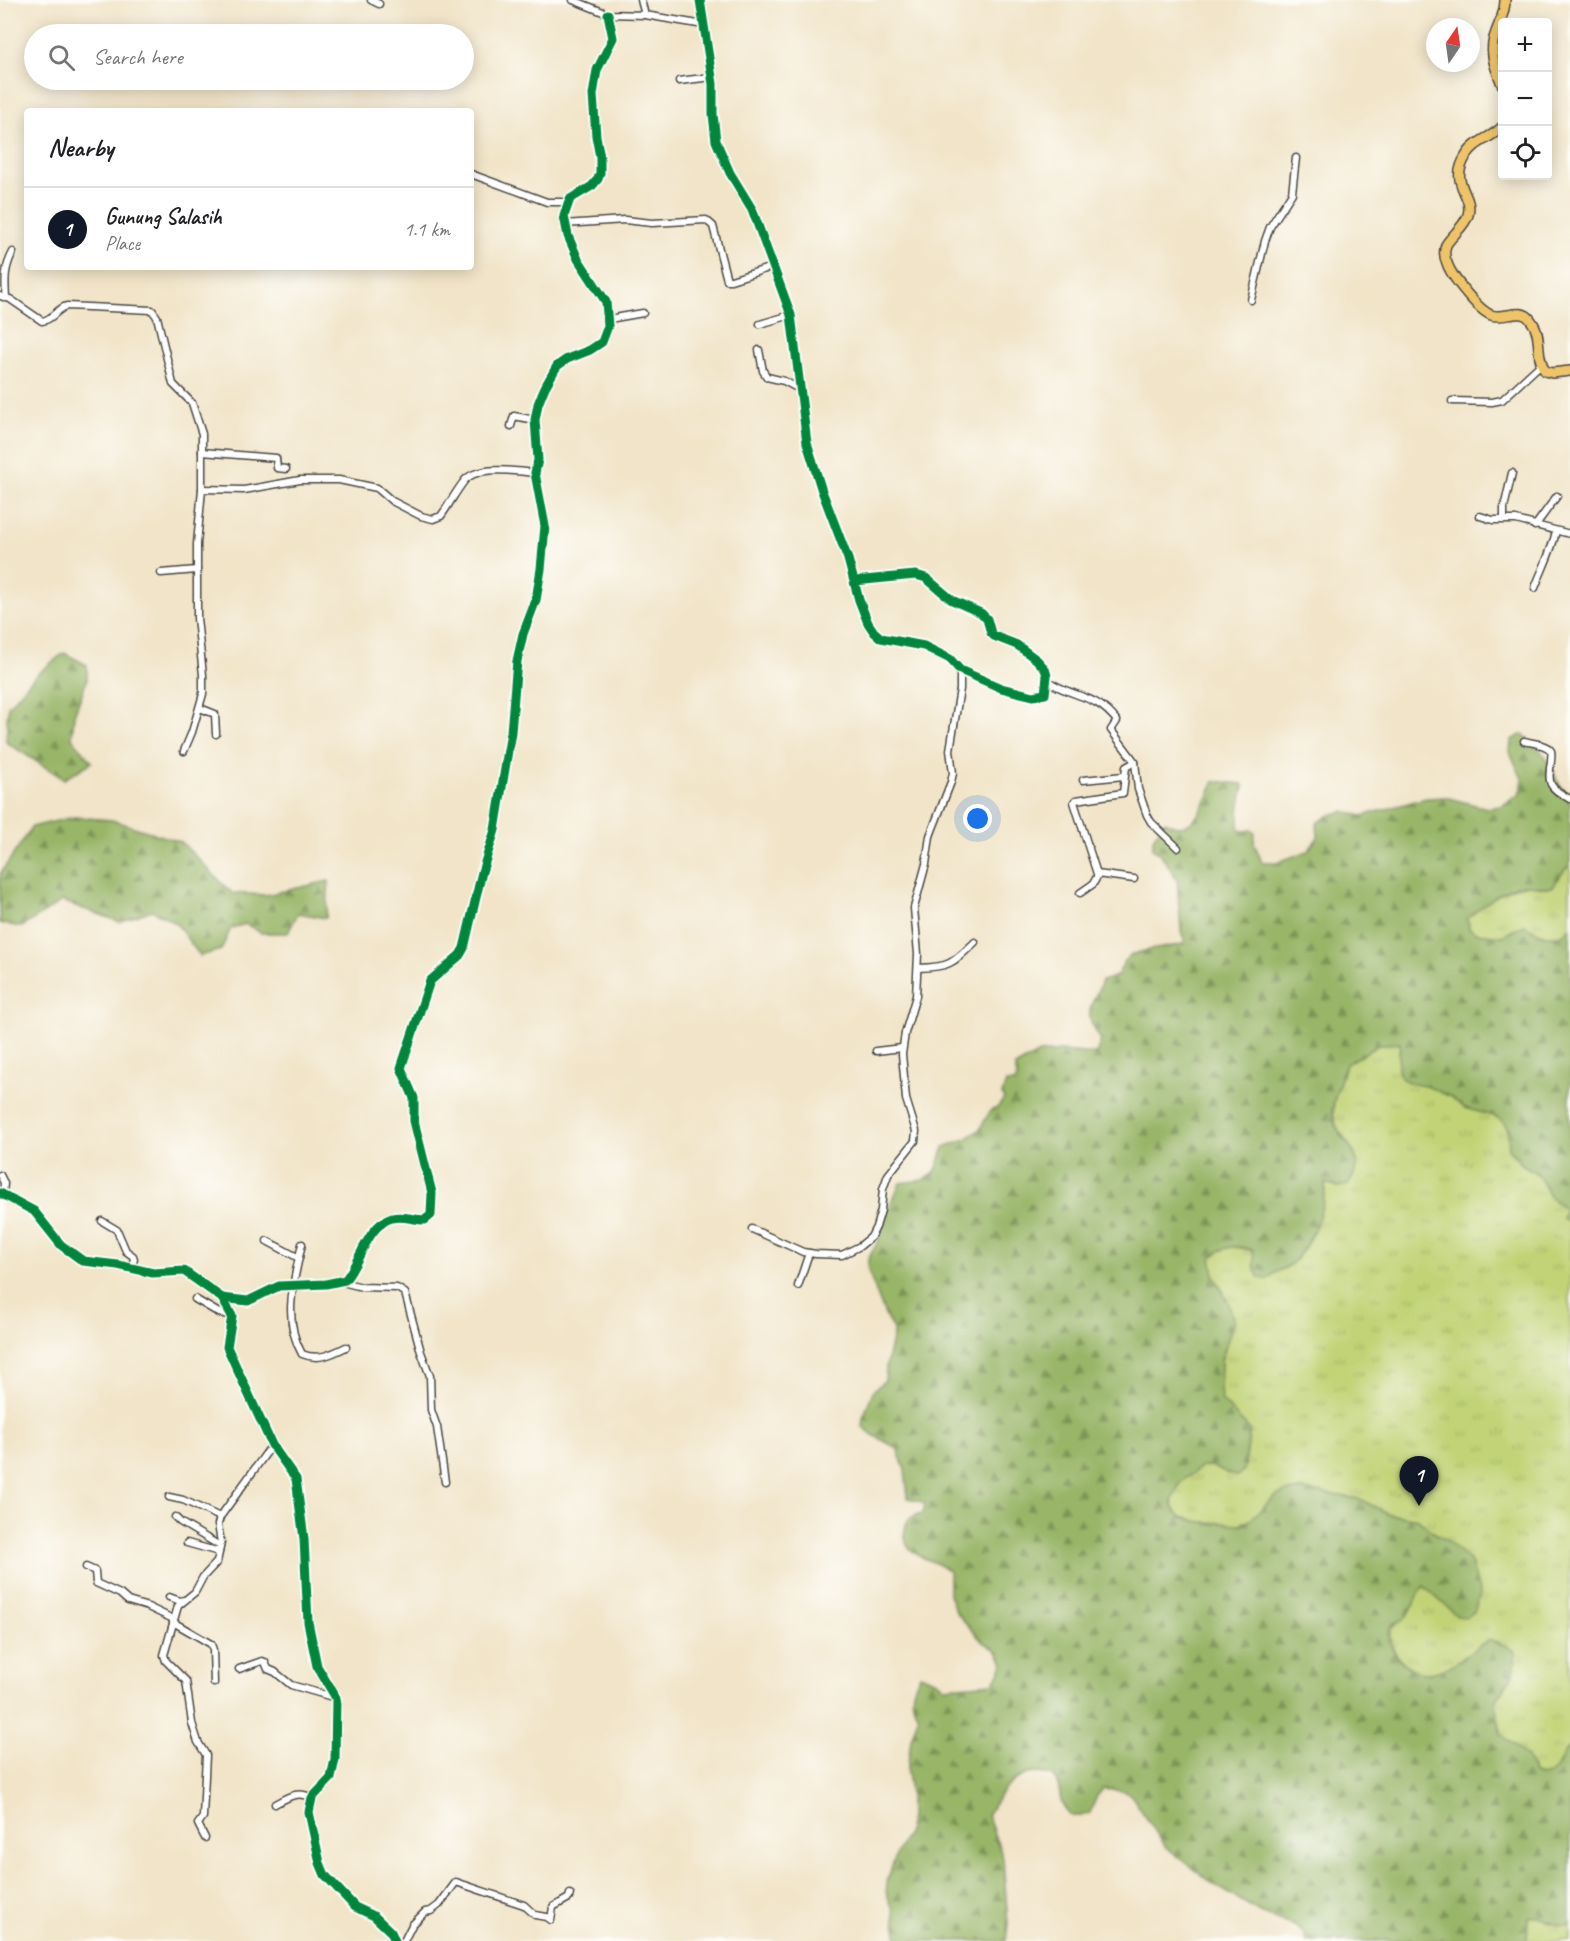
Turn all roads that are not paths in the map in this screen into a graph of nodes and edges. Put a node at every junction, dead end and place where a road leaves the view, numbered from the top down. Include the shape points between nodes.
1 (370, 0) edge
2 (573, 0) edge
3 (641, 0) edge
4 (700, 0) edge
5 (1505, 0) edge
6 (380, 4) dead end
7 (608, 14) junction
8 (645, 15) junction
9 (704, 25) junction
10 (1498, 73) edge
11 (712, 77) junction
12 (679, 81) dead end
13 (1498, 130) edge
14 (1296, 158) dead end
15 (474, 175) edge
16 (568, 202) junction
17 (564, 224) junction
18 (13, 252) dead end
19 (772, 267) junction
20 (3, 297) edge
21 (1251, 300) dead end
22 (643, 313) dead end
23 (791, 315) junction
24 (609, 319) junction
25 (760, 324) dead end
26 (759, 350) dead end
27 (1541, 363) junction
28 (1570, 371) edge
29 (801, 390) junction
30 (1452, 401) dead end
31 (536, 420) junction
32 (511, 426) dead end
33 (202, 452) junction
34 (286, 469) dead end
35 (535, 473) junction
36 (1512, 473) dead end
37 (202, 489) junction
38 (1557, 496) dead end
39 (1480, 516) dead end
40 (1504, 519) junction
41 (1535, 526) junction
42 (1556, 531) junction
43 (1570, 534) edge
44 (197, 570) junction
45 (161, 573) dead end
46 (855, 581) junction
47 (1535, 588) dead end
48 (960, 670) junction
49 (1048, 681) junction
50 (200, 708) junction
51 (216, 734) dead end
52 (1524, 741) dead end
53 (184, 751) dead end
54 (1135, 762) junction
55 (1125, 776) junction
56 (1083, 780) dead end
57 (1570, 798) edge
58 (1178, 848) dead end
59 (1098, 875) junction
60 (1134, 879) dead end
61 (1080, 893) dead end
62 (975, 942) dead end
63 (918, 968) junction
64 (902, 1048) junction
65 (876, 1051) dead end
66 (0, 1175) edge
67 (2, 1194) edge
68 (102, 1221) dead end
69 (752, 1229) dead end
70 (267, 1241) dead end
71 (302, 1244) dead end
72 (809, 1253) junction
73 (298, 1258) junction
74 (131, 1268) junction
75 (341, 1282) junction
76 (292, 1285) junction
77 (798, 1286) dead end
78 (222, 1298) junction
79 (195, 1299) dead end
80 (232, 1316) junction
81 (346, 1347) dead end
82 (272, 1445) junction
83 (445, 1482) dead end
84 (169, 1497) dead end
85 (220, 1516) junction
86 (175, 1517) dead end
87 (187, 1543) dead end
88 (220, 1549) junction
89 (86, 1567) dead end
90 (169, 1597) dead end
91 (184, 1600) junction
92 (173, 1620) junction
93 (239, 1669) dead end
94 (214, 1683) dead end
95 (336, 1698) junction
96 (312, 1798) junction
97 (275, 1804) dead end
98 (205, 1838) dead end
99 (570, 1894) dead end
100 (395, 1941) edge
101 (404, 1941) edge

1 - 6 street
2 - 7 street
3 - 8 street
4 - 9 street
5 - 10 main road via 1492,51
7 - 8 street
7 - 16 street via 613,38 597,70 592,95 600,173 596,183
8 - 9 street
9 - 11 street
11 - 12 street
11 - 19 street via 716,141 753,209
13 - 27 main road via 1464,158 1460,182 1469,213 1446,245 1445,257 1457,280 1487,313 1495,317 1529,317 1539,339
14 - 21 street via 1292,193 1267,234
15 - 16 street via 547,202
16 - 17 street
17 - 19 street via 706,220 713,225 727,280
17 - 24 street via 578,259 606,302
18 - 20 street via 5,271
19 - 23 street
20 - 33 street via 42,321 67,306 152,310 174,386 188,397 198,416
22 - 24 street
23 - 25 street
23 - 29 street
24 - 31 street via 602,342 561,363 553,372 538,404
26 - 29 street via 767,377
27 - 28 main road via 1548,372
27 - 30 street via 1502,400
29 - 46 street via 812,460
31 - 32 street via 514,416
31 - 35 street
33 - 34 street via 276,458 278,468
33 - 37 street
35 - 37 street via 491,471 471,476 441,516 433,519 399,505 377,488 339,480 300,480 237,490
35 - 75 street via 544,526 543,553 536,600 517,661 511,732 495,830 464,948 430,981 401,1068 414,1098 415,1126 432,1193 431,1215 424,1220 397,1217 384,1222
36 - 40 street
37 - 44 street
38 - 41 street
39 - 40 street
40 - 41 street
41 - 42 street
42 - 43 street
42 - 47 street
44 - 45 street
44 - 50 street via 203,675
46 - 48 street via 865,617 876,635 924,646 950,659
46 - 49 street via 926,578 952,600 981,613 994,636 1034,656 1045,669
48 - 49 street via 1001,688 1033,696 1044,695
48 - 63 street via 950,750 952,778 930,836 914,908
49 - 54 street via 1068,693 1098,702 1109,711 1116,721 1111,730
50 - 51 street via 215,714
50 - 53 street
52 - 57 street via 1550,750 1550,784
54 - 55 street via 1126,767
54 - 58 street via 1138,789 1147,815
55 - 56 street
55 - 59 street via 1123,792 1074,802
59 - 60 street
59 - 61 street via 1093,885
62 - 63 street via 951,964
63 - 64 street via 916,996
64 - 65 street
64 - 72 street via 906,1099 916,1138 888,1175 876,1227 867,1241 848,1252 836,1256
66 - 67 street via 4,1183
67 - 74 street via 34,1211 61,1245 83,1261
68 - 74 street via 119,1232 126,1251 133,1256
69 - 72 street
70 - 73 street
71 - 73 street
72 - 77 street
73 - 76 street
74 - 78 street via 153,1273 184,1272
75 - 76 street
75 - 83 street via 397,1288 405,1293 430,1376 431,1410
76 - 78 street via 275,1287 248,1301
76 - 81 street via 290,1314 302,1354 325,1356
78 - 80 street
79 - 80 street
80 - 82 street via 227,1347
82 - 85 street
82 - 95 street via 296,1479 308,1622 317,1666
84 - 85 street
85 - 88 street
86 - 88 street
87 - 88 street
88 - 91 street via 217,1562 195,1592
89 - 92 street via 95,1571 96,1583
90 - 91 street
91 - 92 street
92 - 94 street via 211,1644
92 - 98 street via 164,1657 186,1681 192,1723 206,1755 203,1817 198,1824
93 - 95 street via 265,1662 268,1669 291,1685
95 - 96 street via 331,1778
96 - 97 street via 291,1795
96 - 100 street via 309,1812 325,1875 355,1907 374,1916 391,1932
99 - 101 street via 554,1907 551,1920 524,1905 456,1882 440,1905 415,1922

